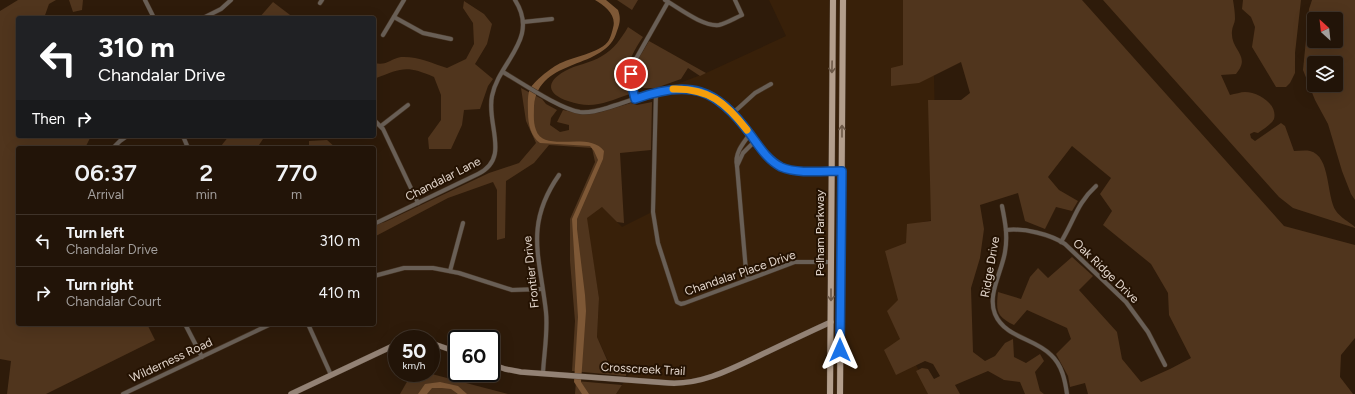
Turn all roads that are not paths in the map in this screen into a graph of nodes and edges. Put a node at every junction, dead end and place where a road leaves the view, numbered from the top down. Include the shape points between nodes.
1 (145, 0) edge
2 (231, 0) edge
3 (404, 0) edge
4 (515, 0) edge
5 (735, 0) edge
6 (833, 0) edge
7 (843, 0) edge
8 (666, 1) edge
9 (153, 16) edge
10 (207, 16) edge
11 (394, 17) junction
12 (552, 19) dead end
13 (523, 22) junction
14 (383, 35) dead end
15 (451, 39) dead end
16 (842, 48) junction
17 (833, 49) junction
18 (503, 72) junction
19 (771, 84) dead end
20 (656, 92) junction
21 (635, 99) junction
22 (408, 105) dead end
23 (733, 113) junction
24 (376, 122) edge
25 (381, 126) junction
26 (750, 134) junction
27 (124, 138) edge
28 (755, 141) junction
29 (116, 146) edge
30 (842, 146) junction
31 (832, 147) junction
32 (737, 166) junction
33 (832, 171) junction
34 (842, 171) junction
35 (559, 175) dead end
36 (1096, 186) dead end
37 (418, 203) junction
38 (1002, 206) dead end
39 (376, 223) edge
40 (463, 223) dead end
41 (1006, 230) junction
42 (1061, 242) junction
43 (831, 262) junction
44 (831, 269) junction
45 (450, 270) junction
46 (841, 270) junction
47 (376, 275) edge
48 (748, 279) junction
49 (542, 289) junction
50 (840, 320) junction
51 (831, 322) junction
52 (186, 326) edge
53 (263, 326) edge
54 (309, 326) edge
55 (388, 348) edge
56 (202, 357) junction
57 (1165, 365) dead end
58 (500, 366) edge
59 (543, 373) junction
60 (331, 374) junction
61 (303, 391) edge
62 (123, 394) edge
63 (290, 394) edge
64 (830, 394) edge
65 (840, 394) edge
66 (1067, 394) edge

1 - 9 street
2 - 10 street
3 - 11 street
4 - 13 street, Chandalar Lane via 522,13
5 - 8 street via 742,15 717,25 704,22
6 - 17 main road, Pelham Parkway
7 - 16 main road, Pelham Parkway
8 - 21 street via 633,64 631,82
11 - 14 street
11 - 15 street via 423,33
12 - 13 street
13 - 18 street, Chandalar Lane via 519,43
16 - 17 main road
30 -> 16 main road, Pelham Parkway
17 -> 31 main road, Pelham Parkway
18 - 21 street via 571,110 596,111
18 - 37 street, Chandalar Lane via 495,86 490,106 496,150 492,165 484,172
19 - 23 street via 755,93
20 - 21 street
20 - 23 street via 674,89 700,92 716,98
20 - 48 street, Chandalar Place Drive via 654,217 658,243 676,300 679,303 686,303
22 - 25 street
23 - 26 street
24 - 25 street
25 - 37 street
26 - 28 street
26 - 32 street via 737,155
27 - 29 street
28 - 32 street
28 - 33 street via 772,161 787,169
30 - 31 main road
30 - 34 main road, Pelham Parkway
31 - 33 main road, Pelham Parkway
32 - 48 street
33 - 34 main road
33 - 43 main road, Pelham Parkway
34 - 46 main road, Pelham Parkway
35 - 49 street, Frontier Drive via 544,200 538,221 537,242
36 - 42 street via 1082,201
37 - 39 street, Chandalar Lane
38 - 41 street, Ridge Drive
40 - 45 street
41 - 42 street, Oak Ridge Drive via 1024,230
41 - 66 street, Ridge Drive via 1005,252 994,293 994,312 1006,329 1043,348 1055,359 1063,374
42 - 57 street, Oak Ridge Drive via 1126,302
43 - 44 main road, Pelham Parkway
43 - 48 street, Chandalar Place Drive via 795,262
44 - 46 main road
44 -> 51 main road, Pelham Parkway
45 - 47 street via 412,268
45 - 49 street via 512,290
46 - 50 main road, Pelham Parkway
49 - 59 street, Frontier Drive via 546,320
50 - 51 main road
50 - 65 main road, Pelham Parkway
51 - 59 street, Crosscreek Trail via 701,381 677,384
51 - 64 main road, Pelham Parkway
52 - 56 street
53 - 56 street, Wilderness Road
54 - 60 street
55 - 60 street
56 - 62 street, Wilderness Road
58 - 59 street, Crosscreek Trail
60 - 61 street
61 - 63 street

